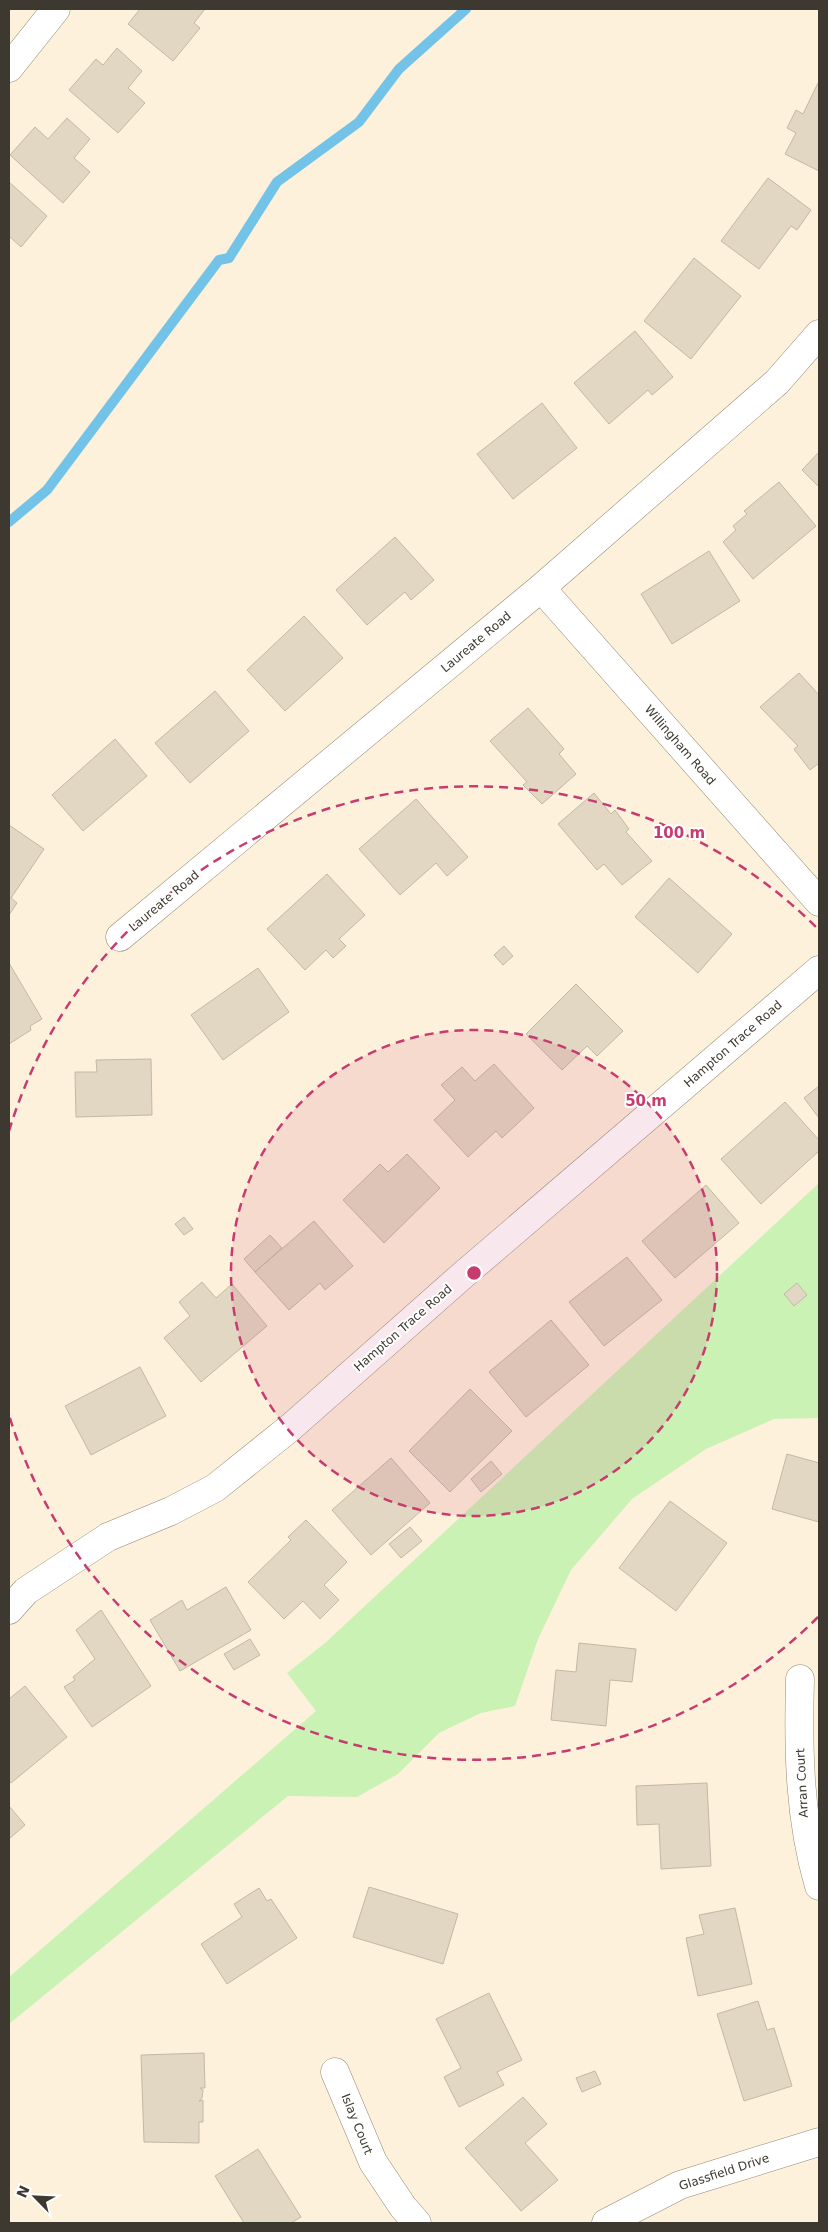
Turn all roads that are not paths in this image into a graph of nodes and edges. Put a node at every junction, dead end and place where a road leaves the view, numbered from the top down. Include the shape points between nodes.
1 (56, 9) edge
2 (9, 68) edge
3 (819, 334) edge
4 (541, 588) junction
5 (819, 902) edge
6 (120, 937) dead end
7 (819, 970) edge
8 (9, 1610) edge
9 (800, 1679) dead end
10 (819, 1886) edge
11 (335, 2072) dead end
12 (819, 2142) edge
13 (417, 2223) edge
14 (606, 2223) edge

1 - 2 street
3 - 4 street, Laureate Road via 777,382
4 - 5 street, Willingham Road
4 - 6 street, Laureate Road
7 - 8 street, Hampton Trace Road via 291,1427 222,1482 171,1511 108,1537 26,1592
9 - 10 street, Arran Court via 803,1815
11 - 13 street, Islay Court via 373,2162
12 - 14 street, Glassfield Drive via 680,2185

